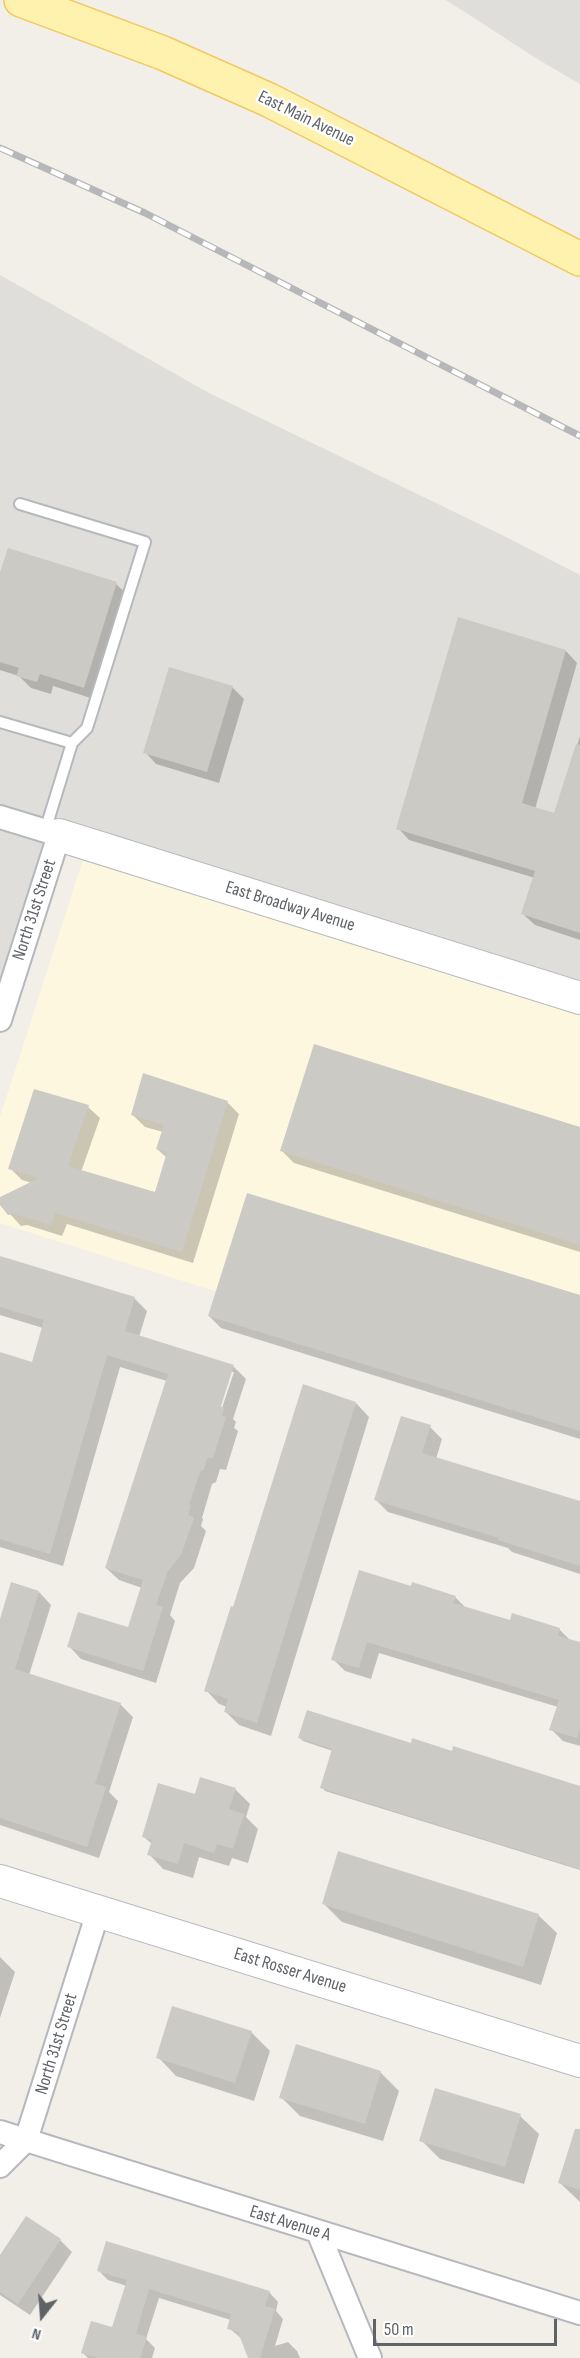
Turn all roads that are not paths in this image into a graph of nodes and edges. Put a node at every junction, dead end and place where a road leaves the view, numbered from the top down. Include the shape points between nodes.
1 (21, 0) edge
2 (580, 259) edge
3 (20, 504) dead end
4 (0, 722) edge
5 (72, 743) junction
6 (0, 817) edge
7 (52, 833) junction
8 (580, 998) edge
9 (0, 1020) edge
10 (0, 1881) edge
11 (98, 1912) junction
12 (580, 2061) edge
13 (0, 2132) edge
14 (26, 2140) junction
15 (0, 2166) edge
16 (318, 2232) junction
17 (580, 2313) edge
18 (370, 2358) edge

1 - 2 main road, East Main Avenue via 163,53 269,100
3 - 5 lane via 145,542 87,728
4 - 5 lane
5 - 7 lane
6 - 7 street, East Broadway Avenue
7 - 8 street, East Broadway Avenue
7 - 9 street, North 31st Street
10 - 11 street, East Rosser Avenue
11 - 12 street, East Rosser Avenue
11 - 14 street, North 31st Street
13 - 14 street, East Avenue A
14 - 15 street, North 31st Street
14 - 16 street, East Avenue A
16 - 17 street, East Avenue A
16 - 18 street

